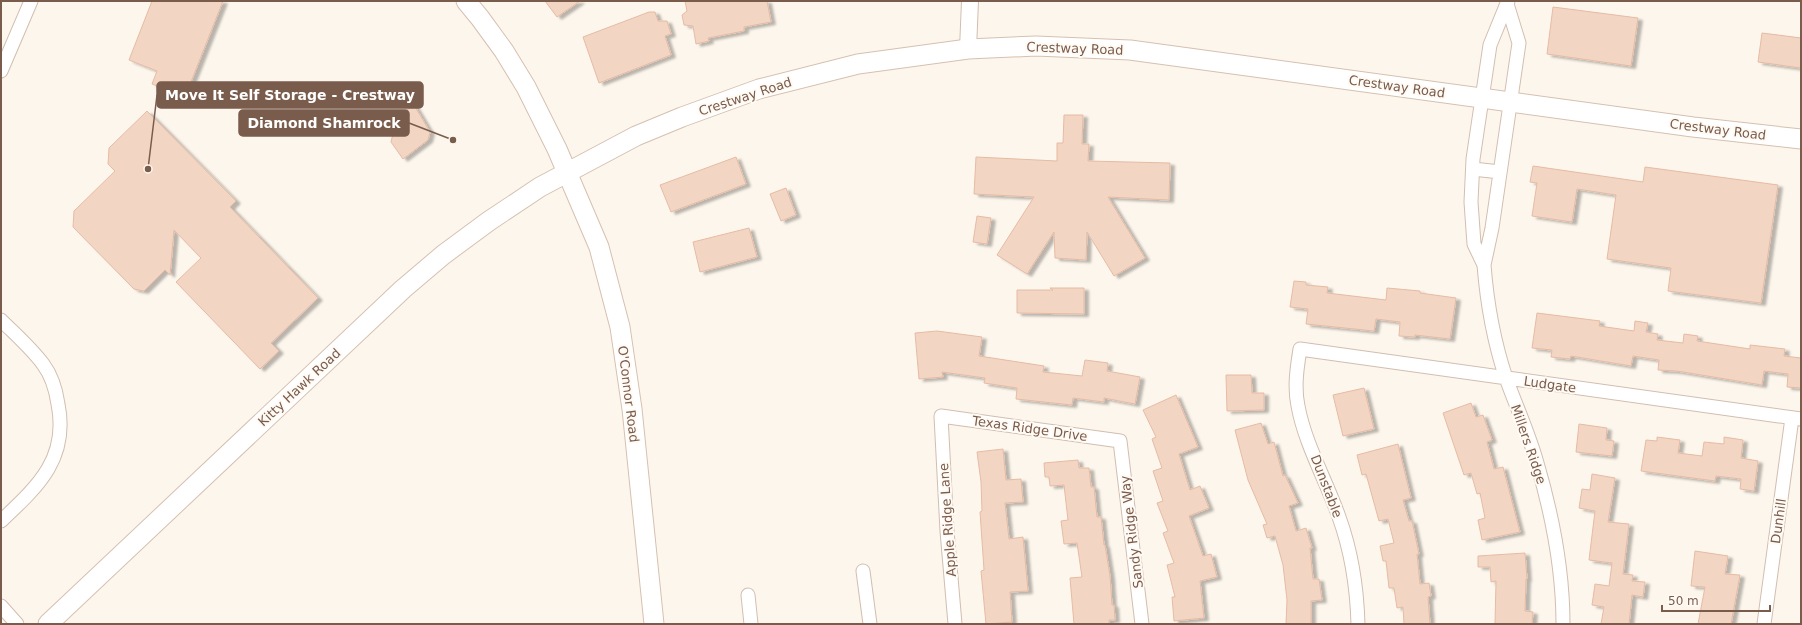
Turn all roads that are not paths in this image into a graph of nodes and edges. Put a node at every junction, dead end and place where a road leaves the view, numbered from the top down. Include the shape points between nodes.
1 (31, 1) edge
2 (466, 1) edge
3 (970, 1) edge
4 (1508, 2) edge
5 (968, 49) junction
6 (1, 71) edge
7 (1481, 98) junction
8 (1511, 102) junction
9 (1801, 139) edge
10 (1473, 169) junction
11 (1500, 172) junction
12 (567, 173) junction
13 (1484, 265) junction
14 (1, 320) edge
15 (1300, 349) joint
16 (1506, 378) junction
17 (941, 416) joint
18 (1797, 419) edge
19 (1120, 441) joint
20 (1, 521) edge
21 (863, 571) dead end
22 (748, 595) dead end
23 (1, 606) edge
24 (17, 624) edge
25 (48, 624) edge
26 (654, 624) edge
27 (751, 624) edge
28 (870, 624) edge
29 (955, 624) edge
30 (1142, 624) edge
31 (1358, 624) edge
32 (1563, 624) edge
33 (1764, 624) edge

1 - 6 street
2 - 12 main road via 514,66 555,144
3 - 5 street
4 - 7 street, Millers Ridge via 1490,45
4 - 8 street, Millers Ridge via 1519,43
5 - 7 main road, Crestway Road via 1036,46 1130,50
5 - 12 main road, Crestway Road via 858,64 759,89 636,136
7 - 8 main road, Crestway Road
7 - 10 street, Millers Ridge
8 - 9 main road, Crestway Road
8 - 11 street, Millers Ridge
10 - 11 street
10 - 13 street, Millers Ridge via 1474,244
11 - 13 street, Millers Ridge
12 - 25 main road, Kitty Hawk Road via 540,187 489,221 403,289
12 - 26 main road, O'Connor Road via 599,247 620,327 632,409
13 - 16 street, Millers Ridge via 1498,350
14 - 20 street via 43,364 51,377 59,408 61,430 52,462 43,478
15 - 16 street, Ludgate
15 - 31 street, Dunstable via 1296,376 1298,405 1340,518 1350,559
16 - 18 street, Ludgate
16 - 32 street, Millers Ridge via 1537,462 1547,499 1561,582
17 - 19 street, Texas Ridge Drive
17 - 29 street, Apple Ridge Lane
18 - 33 street, Dunhill
19 - 30 street, Sandy Ridge Way
21 - 28 street
22 - 27 street
23 - 24 street

